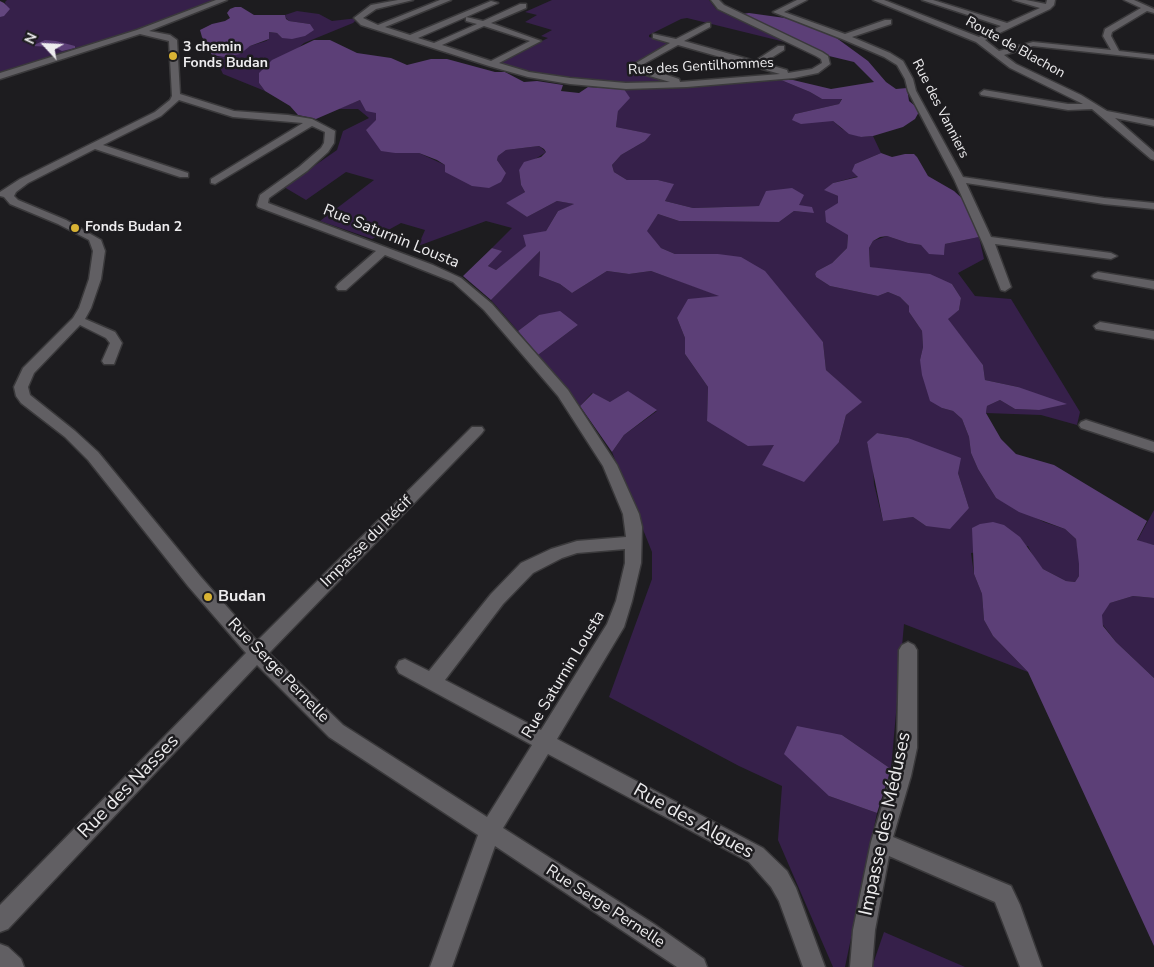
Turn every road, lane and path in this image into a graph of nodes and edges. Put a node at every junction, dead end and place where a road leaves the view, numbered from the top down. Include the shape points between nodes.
1 (223, 0) edge
2 (409, 0) edge
3 (447, 0) edge
4 (483, 0) edge
5 (715, 0) edge
6 (803, 0) edge
7 (877, 0) edge
8 (926, 0) edge
9 (1016, 0) edge
10 (1128, 0) edge
11 (1049, 4) edge
12 (523, 6) dead end
13 (1151, 10) edge
14 (469, 19) dead end
15 (888, 22) dead end
16 (484, 24) junction
17 (707, 25) dead end
18 (1007, 26) junction
19 (379, 27) junction
20 (140, 32) junction
21 (656, 36) dead end
22 (845, 37) junction
23 (410, 38) junction
24 (979, 40) junction
25 (676, 42) junction
26 (434, 46) junction
27 (781, 48) dead end
28 (1116, 52) junction
29 (999, 54) junction
30 (1154, 57) edge
31 (492, 64) junction
32 (756, 64) junction
33 (794, 75) junction
34 (0, 76) edge
35 (687, 84) junction
36 (984, 93) dead end
37 (176, 96) junction
38 (1094, 106) junction
39 (1104, 113) junction
40 (312, 122) junction
41 (1154, 123) edge
42 (95, 146) junction
43 (1152, 153) edge
44 (184, 175) dead end
45 (959, 179) junction
46 (214, 181) dead end
47 (6, 193) edge
48 (1154, 206) edge
49 (987, 240) junction
50 (384, 250) junction
51 (1111, 256) dead end
52 (1098, 276) dead end
53 (1154, 285) edge
54 (342, 287) dead end
55 (1006, 287) dead end
56 (78, 320) junction
57 (1100, 326) dead end
58 (1154, 334) edge
59 (109, 361) dead end
60 (1086, 425) dead end
61 (477, 430) dead end
62 (1154, 448) edge
63 (634, 542) junction
64 (908, 650) dead end
65 (257, 653) junction
66 (405, 667) dead end
67 (432, 682) junction
68 (545, 741) junction
69 (489, 832) junction
70 (881, 842) junction
71 (0, 921) edge
72 (0, 955) edge
73 (13, 967) edge
74 (441, 967) edge
75 (696, 967) edge
76 (814, 967) edge
77 (861, 967) edge
78 (1030, 967) edge

1 - 20 street
2 - 19 street, Rue des Gentilhommes via 374,7 358,18
3 - 19 street
4 - 23 street via 494,3
5 - 33 street, Rue des Gentilhommes via 721,6 814,51 826,61 819,69
6 - 22 street, Rue des Vanniers via 777,12
7 - 24 street, Route de Blachon
8 - 18 street
9 - 11 street
10 - 13 street
11 - 18 street
12 - 16 street
13 - 28 street via 1108,31 1107,36
14 - 16 street
15 - 22 street
16 - 26 street
16 - 31 street via 538,41
17 - 25 street
18 - 24 street
19 - 23 street, Rue des Gentilhommes
20 - 34 street
20 - 37 street via 172,40
21 - 25 street
22 - 45 street, Rue des Vanniers via 900,63
23 - 26 street, Rue des Gentilhommes
24 - 29 street, Route de Blachon
25 - 32 street
25 - 35 street via 635,67
26 - 31 street, Rue des Gentilhommes
27 - 32 street
28 - 29 street via 1033,44
28 - 30 street
29 - 38 street, Route de Blachon via 1013,66
31 - 35 street, Rue des Gentilhommes via 528,74 587,83
32 - 33 street
33 - 35 street, Rue des Gentilhommes
36 - 38 street via 1068,107
37 - 40 street, Rue Saturnin Lousta via 233,114
37 - 42 street via 158,114
38 - 39 street, Route de Blachon
39 - 41 street
39 - 43 street, Route de Blachon
40 - 46 street
40 - 50 street, Rue Saturnin Lousta via 330,131 329,143 317,158 264,197 262,205
42 - 44 street
42 - 47 street
45 - 48 street, Rue des Vanniers
45 - 49 street, Rue des Vanniers
47 - 56 street, Rue Serge Pernelle via 14,202 68,225 97,242 95,279
49 - 51 street
49 - 55 street, Rue des Vanniers
50 - 54 street
50 - 63 street, Rue Saturnin Lousta via 457,280 488,307 563,392 610,465 634,527
52 - 53 street
56 - 59 street via 111,335 116,343
56 - 65 street, Rue Serge Pernelle via 28,371 21,387 23,396 93,456
57 - 58 street
60 - 62 street
61 - 65 street, Impasse du Récif
63 - 67 street via 577,547 527,568 497,599
63 - 68 street, Rue Saturnin Lousta via 629,581 615,627
64 - 70 street, Impasse des Méduses via 907,748
65 - 69 street, Rue Serge Pernelle via 336,731
65 - 71 street, Rue des Nasses
66 - 67 street, Rue des Algues
67 - 68 street, Rue des Algues
68 - 69 street, Rue Saturnin Lousta
68 - 76 street, Rue des Algues via 756,855 779,879 788,896
69 - 74 street, Rue Saturnin Lousta
69 - 75 street, Rue Serge Pernelle
70 - 77 street, Impasse des Méduses via 864,930
70 - 78 street via 1003,894
72 - 73 street

